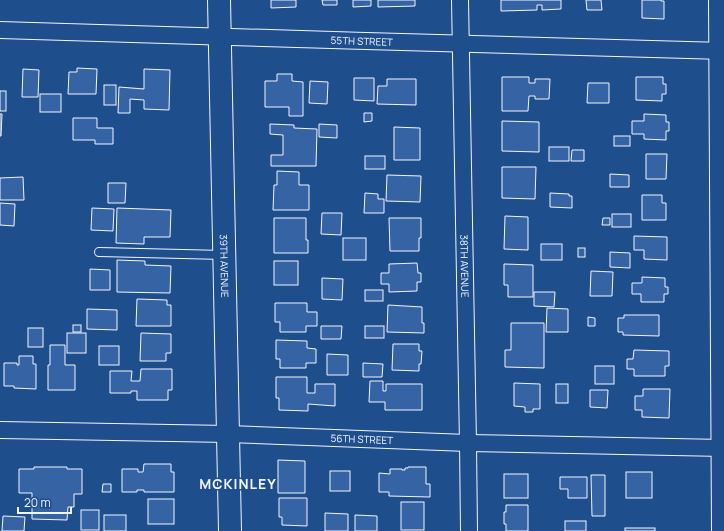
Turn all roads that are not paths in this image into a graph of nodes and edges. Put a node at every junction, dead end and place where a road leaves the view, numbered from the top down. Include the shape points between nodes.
1 (219, 0) edge
2 (460, 0) edge
3 (716, 0) edge
4 (0, 30) edge
5 (219, 35) junction
6 (461, 44) junction
7 (721, 51) edge
8 (98, 252) dead end
9 (224, 255) junction
10 (0, 430) edge
11 (228, 434) junction
12 (468, 443) junction
13 (722, 448) edge
14 (230, 531) edge
15 (469, 531) edge
16 (720, 531) edge

1 - 5 main road, 39TH AVENUE
2 - 6 street, 38TH AVENUE
3 - 7 street
4 - 5 street, 55TH STREET
5 - 6 street, 55TH STREET
5 - 9 main road, 39TH AVENUE
6 - 7 street, 55TH STREET
6 - 12 street, 38TH AVENUE
7 - 13 street
8 - 9 lane
9 - 11 main road, 39TH AVENUE
10 - 11 street, 56TH STREET
11 - 12 street, 56TH STREET
11 - 14 main road, 39TH AVENUE
12 - 13 street, 56TH STREET
12 - 15 street, 38TH AVENUE
13 - 16 street

